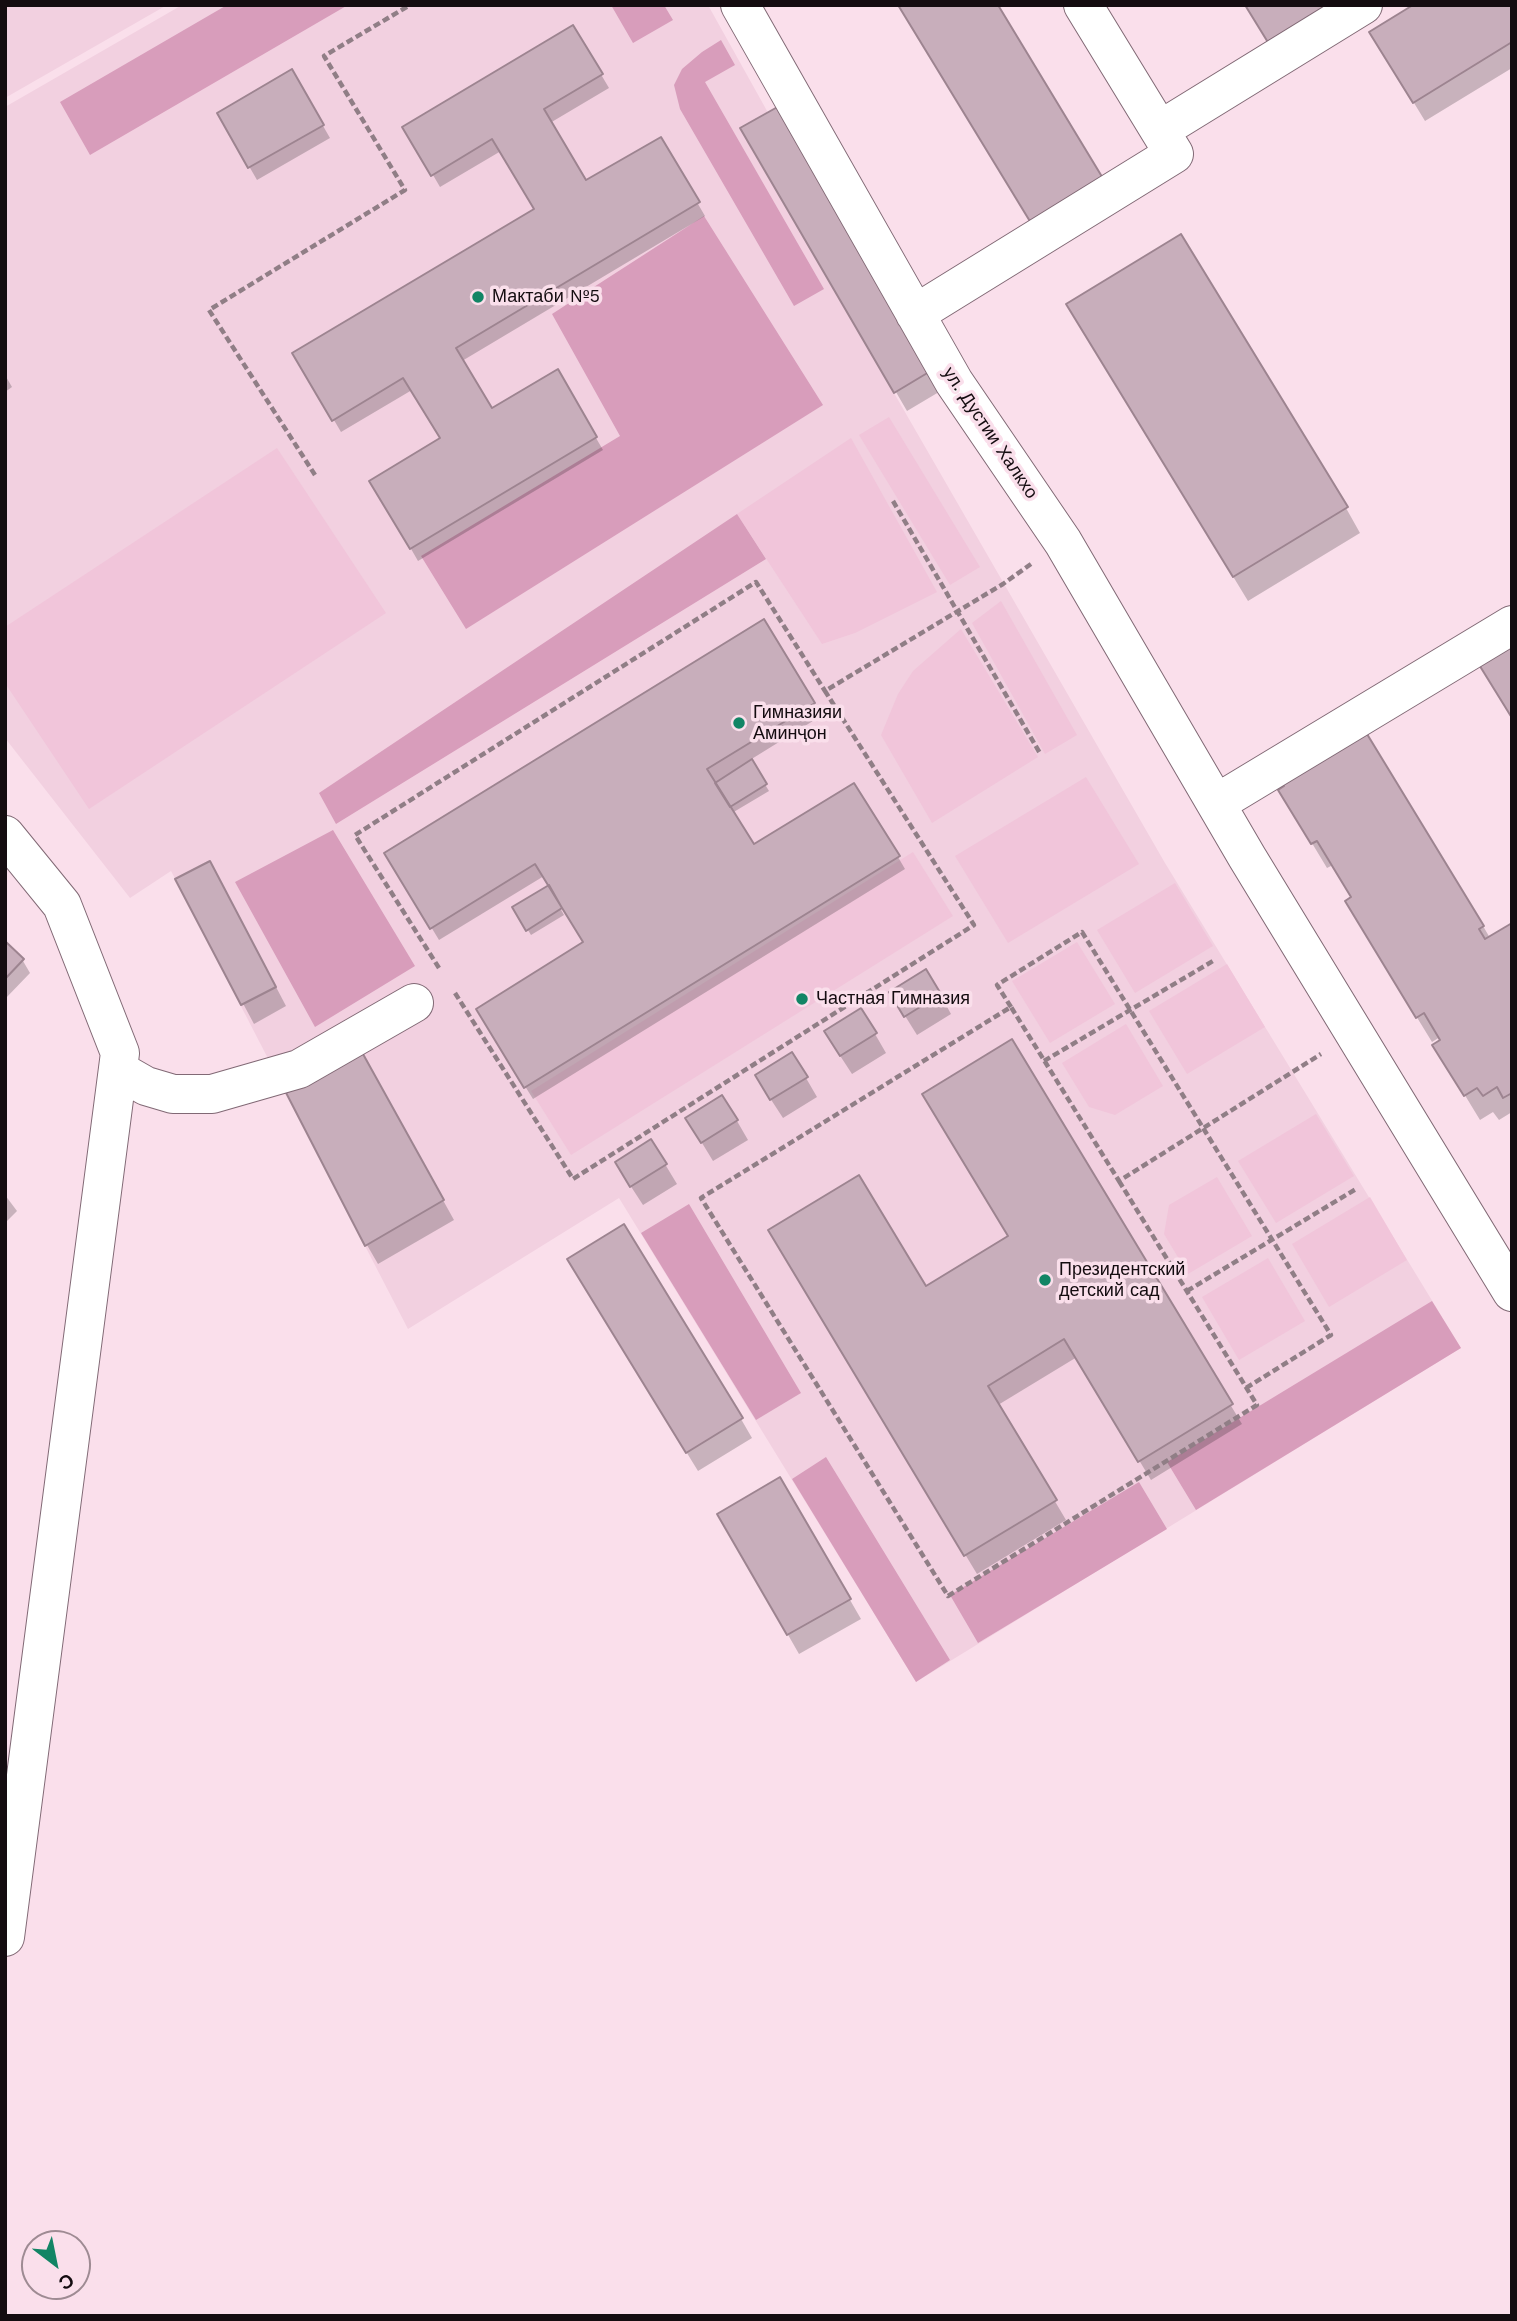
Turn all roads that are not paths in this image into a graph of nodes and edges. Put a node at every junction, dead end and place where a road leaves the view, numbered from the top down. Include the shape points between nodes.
1 (740, 5) edge
2 (1083, 5) edge
3 (1363, 5) edge
4 (1167, 142) junction
5 (915, 314) junction
6 (1512, 625) edge
7 (1217, 803) junction
8 (5, 835) edge
9 (414, 1003) dead end
10 (118, 1070) junction
11 (1512, 1292) edge
12 (5, 1937) edge

1 - 5 street, ул. Дустии Халкхо
2 - 4 street
3 - 4 street
4 - 5 street
5 - 7 street, ул. Дустии Халкхо via 954,382 1063,542
6 - 7 street
7 - 11 street, ул. Дустии Халкхо
8 - 10 street via 62,905 120,1053
9 - 10 street via 299,1069 212,1094 173,1094
10 - 12 street

